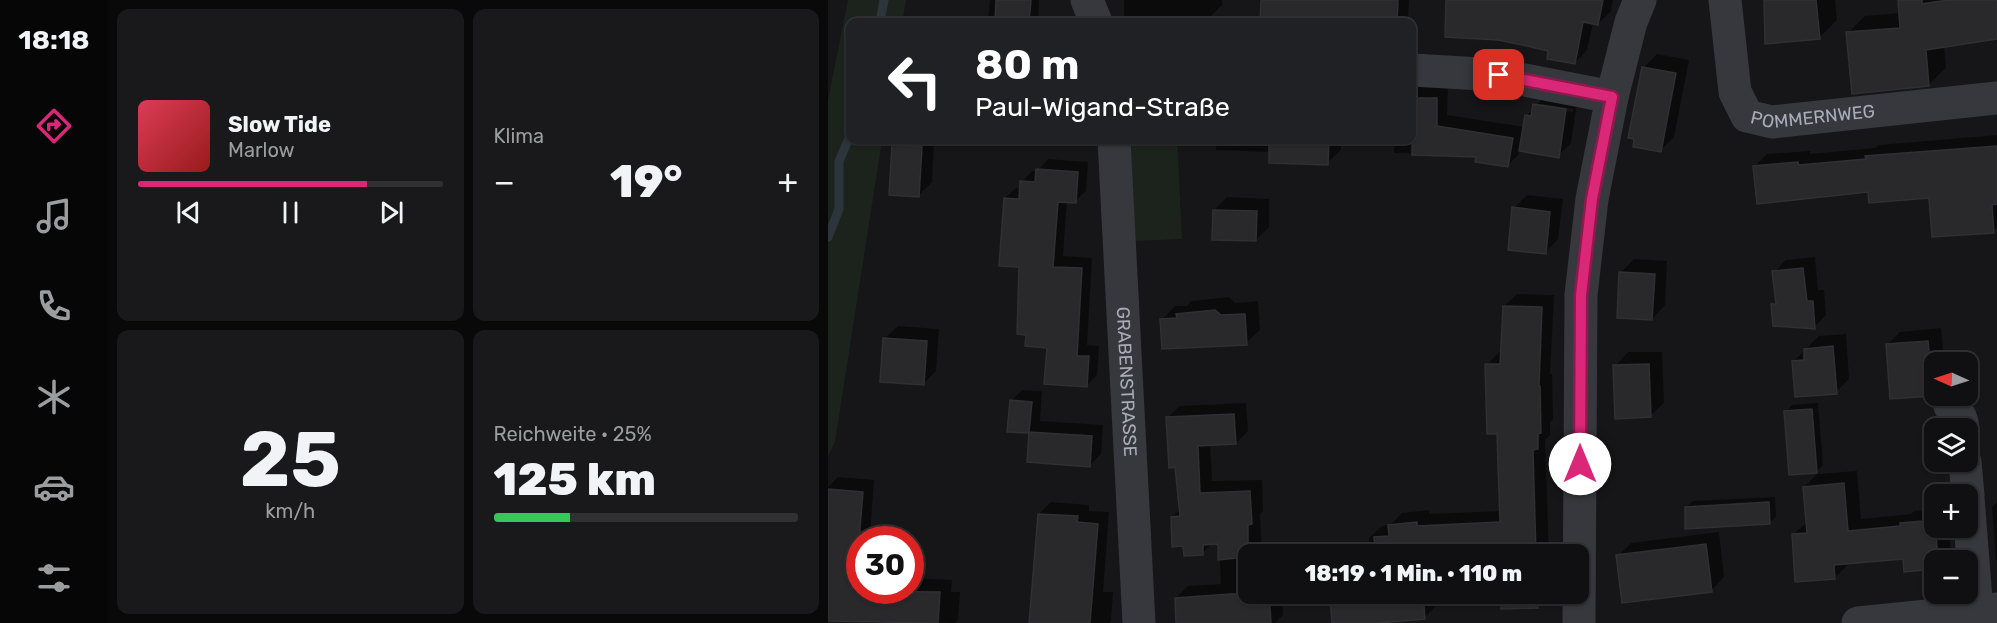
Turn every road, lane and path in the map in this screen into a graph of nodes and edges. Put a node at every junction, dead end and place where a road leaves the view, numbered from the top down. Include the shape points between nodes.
1 (1087, 0) edge
2 (1640, 0) edge
3 (1725, 0) edge
4 (1094, 18) edge
5 (1416, 70) edge
6 (1612, 97) junction
7 (1997, 98) edge
8 (1114, 144) edge
9 (1975, 538) edge
10 (1987, 610) edge
11 (1139, 623) edge
12 (1579, 623) edge
13 (1858, 623) edge

1 - 4 street
2 - 6 street
3 - 7 street, POMMERNWEG via 1735,92 1747,116 1772,122
5 - 6 street via 1499,75
6 - 12 street via 1592,199 1581,295
8 - 11 street, GRABENSTRASSE
9 - 10 street
10 - 13 street

